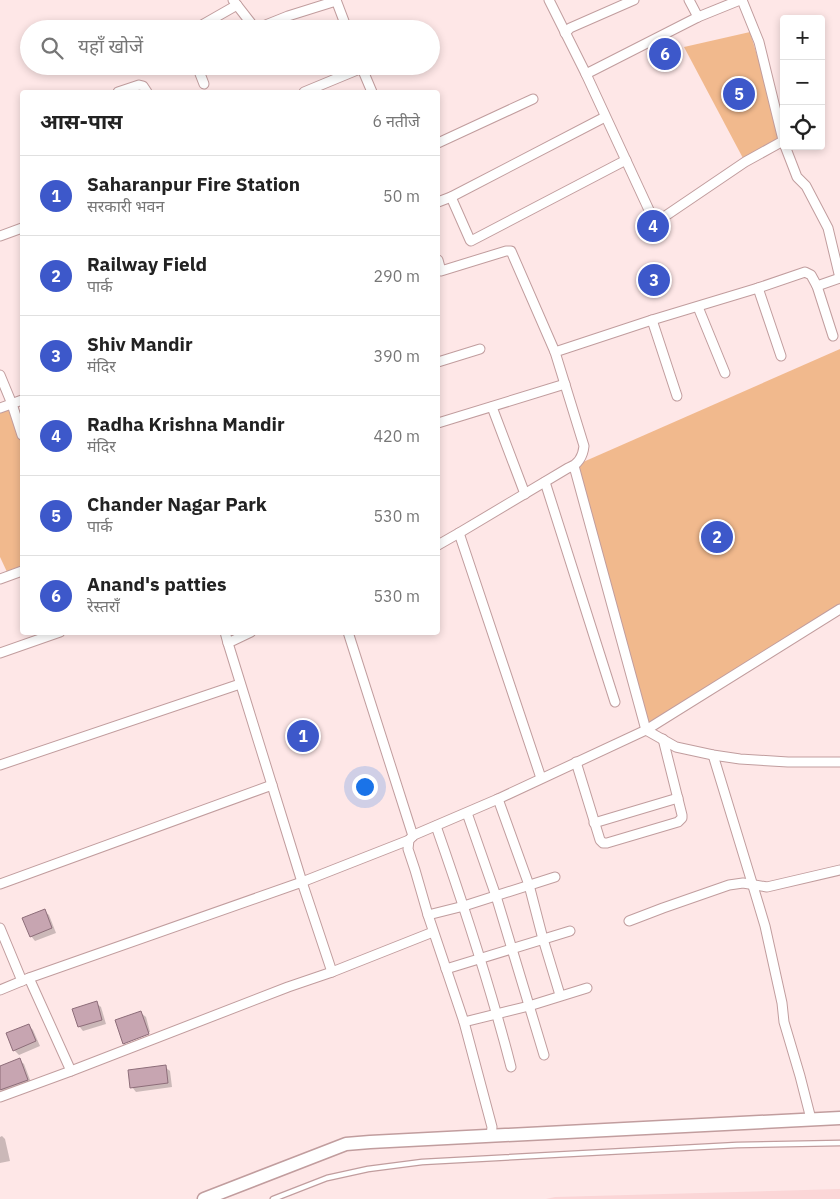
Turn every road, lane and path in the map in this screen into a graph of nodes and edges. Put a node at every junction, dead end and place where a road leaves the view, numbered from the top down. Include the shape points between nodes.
1 (549, 0) edge
2 (634, 0) edge
3 (689, 0) edge
4 (741, 0) edge
5 (336, 1) edge
6 (235, 3) edge
7 (698, 17) junction
8 (209, 20) edge
9 (248, 20) edge
10 (278, 20) edge
11 (343, 20) edge
12 (565, 33) junction
13 (586, 74) junction
14 (200, 75) edge
15 (343, 75) edge
16 (365, 75) edge
17 (204, 84) dead end
18 (125, 90) edge
19 (146, 90) edge
20 (309, 90) edge
21 (371, 90) edge
22 (533, 99) dead end
23 (605, 117) junction
24 (780, 128) edge
25 (440, 143) edge
26 (780, 146) edge
27 (786, 150) edge
28 (626, 160) junction
29 (451, 197) junction
30 (440, 201) edge
31 (20, 229) edge
32 (0, 236) edge
33 (440, 267) edge
34 (840, 278) edge
35 (817, 286) junction
36 (758, 288) junction
37 (698, 307) junction
38 (652, 320) junction
39 (833, 336) dead end
40 (480, 349) dead end
41 (555, 352) junction
42 (781, 356) dead end
43 (440, 361) edge
44 (725, 373) dead end
45 (0, 375) edge
46 (565, 384) junction
47 (677, 396) dead end
48 (20, 401) edge
49 (12, 404) junction
50 (492, 407) junction
51 (0, 408) edge
52 (440, 421) edge
53 (20, 429) edge
54 (574, 466) junction
55 (545, 482) junction
56 (525, 494) junction
57 (459, 533) junction
58 (440, 544) edge
59 (20, 573) edge
60 (0, 579) edge
61 (840, 609) edge
62 (51, 635) edge
63 (226, 635) edge
64 (245, 635) edge
65 (349, 635) edge
66 (228, 643) junction
67 (0, 653) edge
68 (240, 684) junction
69 (615, 702) dead end
70 (646, 730) junction
71 (663, 739) junction
72 (713, 755) junction
73 (576, 762) junction
74 (840, 762) edge
75 (0, 766) edge
76 (541, 778) junction
77 (272, 785) junction
78 (678, 798) junction
79 (498, 799) junction
80 (467, 812) junction
81 (594, 823) junction
82 (436, 826) junction
83 (411, 838) junction
84 (840, 870) edge
85 (555, 877) dead end
86 (302, 882) junction
87 (0, 884) edge
88 (530, 885) junction
89 (753, 886) junction
90 (496, 896) junction
91 (464, 906) junction
92 (428, 915) junction
93 (629, 921) dead end
94 (0, 928) edge
95 (570, 931) dead end
96 (434, 932) junction
97 (543, 939) junction
98 (512, 950) junction
99 (480, 959) junction
100 (446, 969) junction
101 (332, 972) junction
102 (26, 980) junction
103 (587, 988) dead end
104 (0, 990) edge
105 (560, 996) junction
106 (529, 1006) junction
107 (497, 1014) junction
108 (464, 1022) junction
109 (544, 1055) dead end
110 (511, 1067) dead end
111 (71, 1071) junction
112 (0, 1097) edge
113 (840, 1118) edge
114 (811, 1119) junction
115 (491, 1136) junction
116 (840, 1143) edge
117 (204, 1199) edge
118 (273, 1199) edge

1 - 12 street
2 - 12 street
3 - 7 street
4 - 7 street
4 - 24 street via 759,42
5 - 10 street
5 - 11 street
6 - 8 street
6 - 9 street
7 - 13 street
12 - 13 street
13 - 23 street
14 - 17 street
15 - 20 street
16 - 21 street
18 - 19 street via 142,85
22 - 25 street
23 - 28 street
23 - 29 street
26 - 28 street via 745,162 655,223
27 - 34 street via 797,178 806,186 828,228
28 - 29 street via 471,241
29 - 30 street
31 - 32 street
33 - 41 street via 441,271 512,251
34 - 35 street
35 - 36 street via 811,275 805,272
35 - 39 street
36 - 37 street
36 - 42 street
37 - 38 street
37 - 44 street
38 - 41 street
38 - 47 street
40 - 43 street
41 - 46 street
45 - 49 street
46 - 50 street
46 - 54 street via 584,446 582,456
48 - 49 street
49 - 51 street
49 - 53 street
50 - 52 street
50 - 56 street
54 - 55 street
54 - 70 street
55 - 56 street
55 - 69 street
56 - 57 street
57 - 58 street
57 - 76 street
59 - 60 street
61 - 70 street
62 - 67 street
63 - 66 street
64 - 66 street
65 - 83 street
66 - 68 street
68 - 75 street
68 - 77 street
70 - 71 street
70 - 73 street
71 - 72 street via 676,746
71 - 78 street
72 - 74 street via 788,762
72 - 89 street
73 - 76 street
73 - 81 street
76 - 79 street
77 - 86 street
77 - 87 street
78 - 81 street
78 - 81 street via 682,814 678,822 603,843
79 - 80 street
79 - 88 street
80 - 82 street
80 - 90 street
82 - 83 street
82 - 91 street
83 - 86 street
83 - 92 street via 408,849
84 - 89 street via 767,887
85 - 88 street
86 - 101 street
86 - 102 street
88 - 90 street
88 - 97 street
89 - 93 street via 743,883 729,885
89 - 114 street via 765,926 784,1022
90 - 91 street
90 - 98 street
91 - 92 street
91 - 99 street
92 - 96 street
94 - 102 street
95 - 97 street
96 - 100 street
96 - 101 street
97 - 98 street
97 - 105 street
98 - 99 street
98 - 106 street
99 - 100 street
99 - 107 street
100 - 108 street
101 - 111 street
102 - 104 street
102 - 111 street
103 - 105 street
105 - 106 street
106 - 107 street
106 - 109 street
107 - 108 street
107 - 110 street
108 - 115 street via 492,1127
111 - 112 street
113 - 114 street
114 - 115 street
115 - 117 street via 346,1144
116 - 118 lane via 422,1162 327,1178

